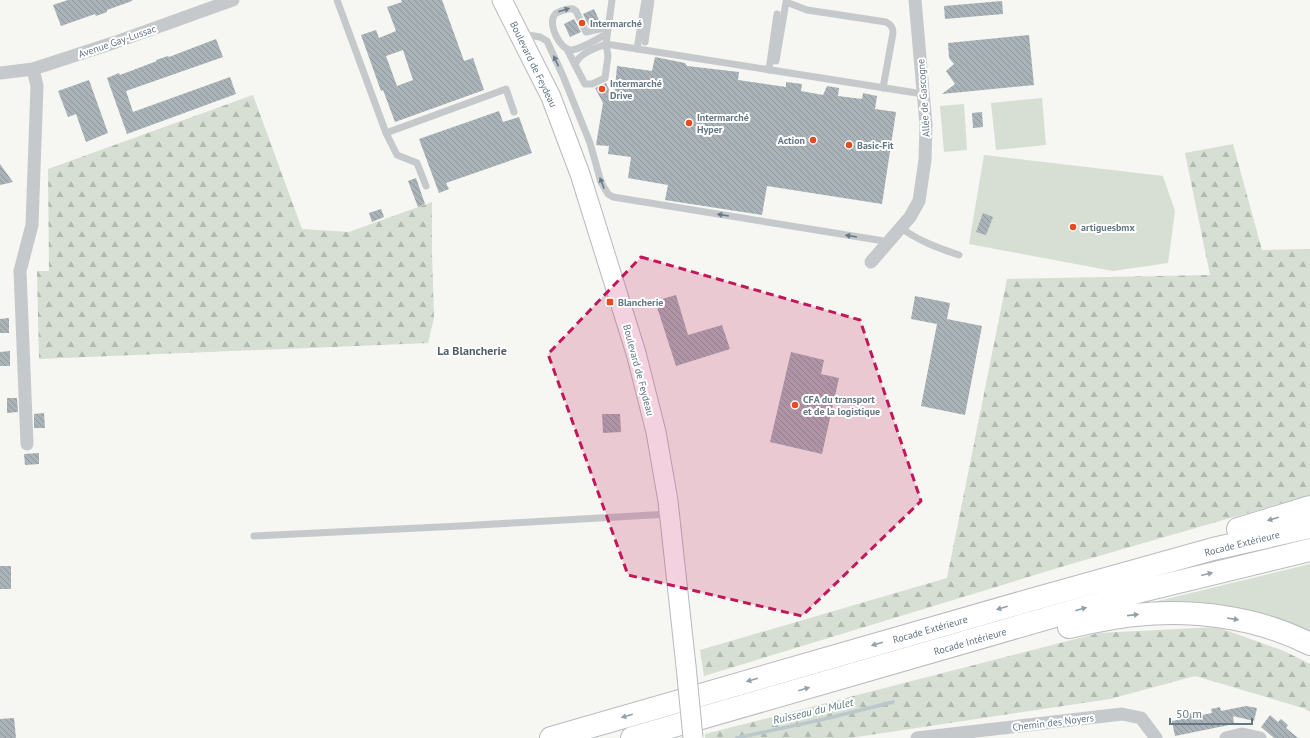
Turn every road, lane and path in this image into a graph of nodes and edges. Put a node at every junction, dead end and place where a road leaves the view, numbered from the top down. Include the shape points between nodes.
1 (233, 0) edge
2 (337, 0) edge
3 (502, 0) edge
4 (612, 0) edge
5 (645, 0) edge
6 (651, 0) edge
7 (915, 0) edge
8 (777, 14) dead end
9 (608, 30) junction
10 (520, 34) junction
11 (645, 42) dead end
12 (606, 44) junction
13 (637, 49) junction
14 (567, 50) junction
15 (776, 61) dead end
16 (575, 66) junction
17 (33, 69) junction
18 (769, 70) junction
19 (0, 73) edge
20 (883, 88) junction
21 (923, 94) junction
22 (514, 112) dead end
23 (386, 133) junction
24 (426, 186) dead end
25 (901, 228) junction
26 (890, 242) junction
27 (959, 255) dead end
28 (872, 262) dead end
29 (28, 444) dead end
30 (1310, 507) edge
31 (670, 514) junction
32 (1310, 527) edge
33 (254, 536) dead end
34 (1310, 550) edge
35 (1034, 599) junction
36 (1310, 644) edge
37 (936, 651) junction
38 (551, 738) edge
39 (632, 738) edge
40 (693, 738) edge
41 (917, 738) edge
42 (1156, 738) edge
43 (1226, 738) edge
44 (1260, 738) edge

1 - 17 street, Avenue Gay-Lussac
2 - 23 lane
3 - 10 main road, Boulevard de Feydeau
4 - 9 lane
5 - 13 lane
6 - 11 lane
7 - 21 street, Allée de Gascogne
8 - 18 lane
9 - 12 lane
9 - 14 lane via 578,48
14 -> 9 lane via 553,29 552,17 556,13 573,9 586,32
26 -> 10 lane via 613,197 608,194 601,182 590,143 547,41 540,37
10 - 31 main road, Boulevard de Feydeau via 551,97 580,174 612,273 656,432
12 - 13 lane
12 - 16 lane via 581,56
12 - 16 lane via 608,56 605,78 592,84 585,84
13 - 18 lane
14 - 16 lane
15 - 20 lane via 786,2 807,10 886,22 893,28 893,33
17 - 19 street, Avenue Gay-Lussac
17 - 29 street via 37,86 32,224 20,272
18 - 20 lane
20 - 21 lane
21 - 25 street, Allée de Gascogne via 926,125 925,160 919,201
22 - 23 lane via 506,89
23 - 24 lane via 397,154 417,163
25 - 26 street, Allée de Gascogne
25 - 27 lane via 933,247
26 - 28 street, Allée de Gascogne
30 -> 35 highway via 1139,557
31 - 33 lane
31 - 40 main road, Boulevard de Feydeau, bridge
32 - 35 highway, Rocade Extérieure via 1213,549
37 -> 34 highway, Rocade Intérieure via 1145,590
35 -> 38 highway, Rocade Extérieure
37 -> 36 highway via 1040,633 1107,618 1166,613 1207,615 1247,621 1286,633
39 -> 37 highway, Rocade Intérieure
41 - 42 street, Chemin des Noyers via 1122,714 1141,718
43 - 44 street via 1242,734

